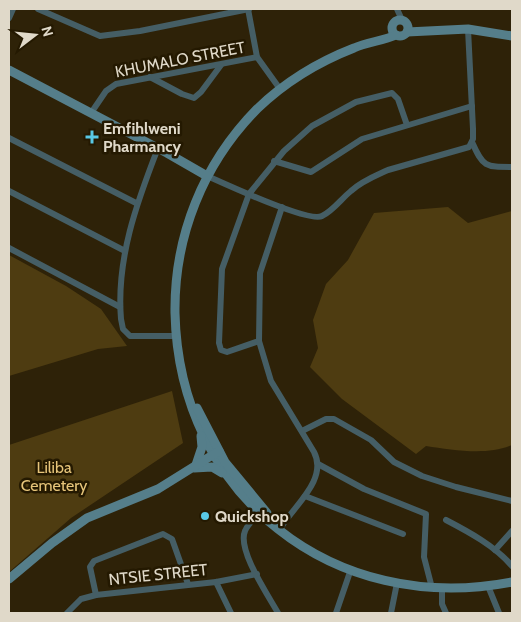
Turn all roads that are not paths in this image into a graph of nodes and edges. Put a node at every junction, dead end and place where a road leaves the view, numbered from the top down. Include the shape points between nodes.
1 (14, 9) edge
2 (38, 9) edge
3 (248, 9) edge
4 (397, 10) edge
5 (9, 18) edge
6 (400, 27) junction
7 (468, 29) junction
8 (512, 36) edge
9 (257, 57) junction
10 (222, 65) junction
11 (9, 70) edge
12 (150, 77) junction
13 (280, 89) junction
14 (472, 106) junction
15 (91, 113) junction
16 (407, 125) junction
17 (9, 138) edge
18 (472, 142) junction
19 (158, 148) junction
20 (274, 161) junction
21 (512, 167) edge
22 (207, 176) junction
23 (9, 191) edge
24 (249, 194) junction
25 (136, 203) junction
26 (282, 207) junction
27 (9, 248) edge
28 (125, 251) junction
29 (120, 307) junction
30 (176, 336) junction
31 (259, 341) junction
32 (181, 368) junction
33 (200, 431) junction
34 (302, 431) junction
35 (216, 453) junction
36 (318, 464) junction
37 (194, 466) junction
38 (228, 477) junction
39 (305, 496) junction
40 (512, 501) edge
41 (261, 512) junction
42 (446, 520) dead end
43 (282, 526) junction
44 (512, 531) edge
45 (404, 534) dead end
46 (302, 544) junction
47 (495, 550) junction
48 (512, 566) edge
49 (351, 569) junction
50 (257, 574) junction
51 (9, 579) edge
52 (216, 582) junction
53 (512, 582) edge
54 (397, 583) junction
55 (188, 584) junction
56 (488, 586) junction
57 (432, 588) junction
58 (442, 589) junction
59 (96, 595) junction
60 (67, 613) edge
61 (231, 613) edge
62 (278, 613) edge
63 (336, 613) edge
64 (392, 613) edge
65 (446, 613) edge
66 (499, 613) edge

1 - 5 street
2 - 3 street via 100,36
3 - 9 street
4 - 6 street
6 - 7 street via 424,31
6 - 13 street via 334,57
7 - 8 street
7 - 14 street
9 - 10 street, KHUMALO STREET
9 - 13 street
10 - 12 street, KHUMALO STREET
10 - 12 street via 194,98
11 - 15 street
12 - 15 street, KHUMALO STREET via 111,86
13 - 22 street via 241,127
14 - 16 street
14 - 18 street
15 - 19 street
16 - 20 street via 362,139 310,172
16 - 20 street via 402,106 395,95 387,92 356,102 312,126
17 - 25 street
18 - 21 street via 480,160 486,165
18 - 26 street via 469,147 375,176 351,191 324,216 311,217
19 - 22 street
19 - 25 street
20 - 24 street
22 - 24 street
22 - 30 street via 190,215 179,258 175,293
23 - 28 street
24 - 26 street
24 - 31 street via 222,269 219,347 227,352
25 - 28 street
26 - 31 street via 260,273
27 - 29 street
28 - 29 street
29 - 30 street via 125,334 134,337
30 - 32 street
31 - 34 street via 271,381
32 - 33 street via 185,392
32 - 35 street
33 - 35 street
33 - 37 street via 202,447
34 - 36 street
34 - 40 street via 326,419 334,419 371,440 394,462 422,476
35 - 37 street
35 - 38 street
35 - 41 street
36 - 39 street via 315,479
36 - 57 street via 364,489 426,514 424,557
37 - 38 street via 212,467
37 - 51 street via 158,489 87,518
38 - 41 street
39 - 43 street
39 - 45 street
41 - 43 street
41 - 46 street via 283,534
41 - 50 street via 245,531 243,545
42 - 47 street
43 - 46 street
44 - 47 street
46 - 49 street
47 - 48 street
49 - 54 street
49 - 63 street
50 - 52 street, NTSIE STREET
50 - 62 street
52 - 55 street, NTSIE STREET
52 - 61 street
53 - 56 street
54 - 57 street
54 - 64 street
55 - 59 street, NTSIE STREET
55 - 59 street via 172,539 163,534 94,561 90,567
56 - 58 street
56 - 66 street
57 - 58 street
58 - 65 street
59 - 60 street, NTSIE STREET via 81,600

